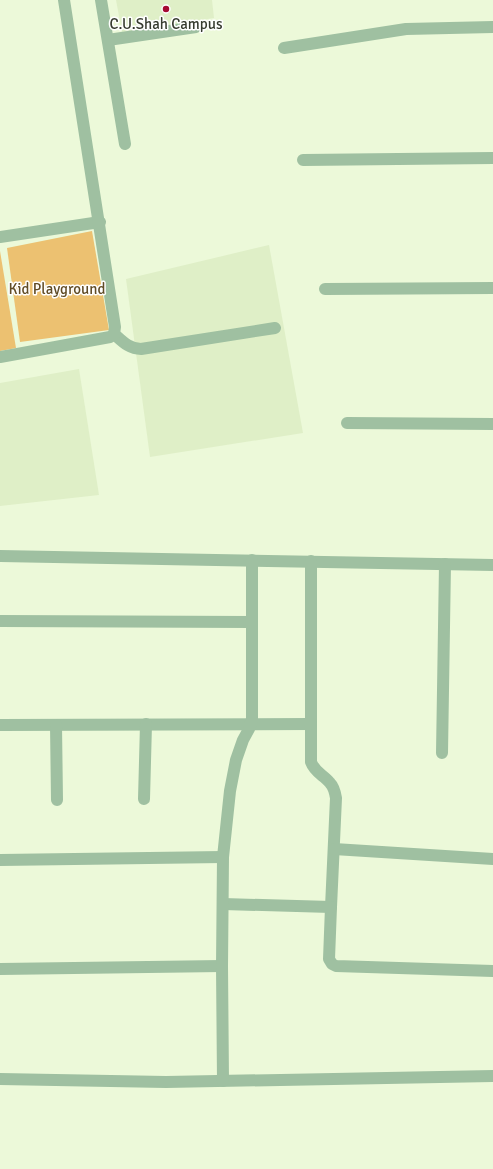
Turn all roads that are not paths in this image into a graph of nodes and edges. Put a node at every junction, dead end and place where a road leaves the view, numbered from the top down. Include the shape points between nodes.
1 (64, 0) edge
2 (101, 0) edge
3 (196, 27) dead end
4 (493, 27) edge
5 (108, 40) junction
6 (284, 48) dead end
7 (125, 144) dead end
8 (493, 158) edge
9 (303, 160) dead end
10 (100, 222) junction
11 (0, 237) edge
12 (493, 288) edge
13 (325, 289) dead end
14 (275, 328) dead end
15 (114, 334) junction
16 (0, 357) edge
17 (347, 423) dead end
18 (493, 424) edge
19 (0, 556) edge
20 (252, 560) junction
21 (311, 561) junction
22 (445, 564) junction
23 (493, 564) edge
24 (0, 621) edge
25 (252, 622) junction
26 (250, 723) junction
27 (146, 724) junction
28 (311, 724) junction
29 (0, 725) edge
30 (56, 725) junction
31 (442, 753) dead end
32 (144, 799) dead end
33 (57, 800) dead end
34 (334, 849) junction
35 (223, 857) junction
36 (493, 859) edge
37 (0, 860) edge
38 (223, 904) junction
39 (331, 907) junction
40 (222, 966) junction
41 (0, 969) edge
42 (493, 972) edge
43 (493, 1076) edge
44 (0, 1080) edge
45 (223, 1081) junction

1 - 10 street
2 - 5 street
3 - 5 street
4 - 6 street via 406,29
5 - 7 street
8 - 9 street
10 - 11 street
10 - 15 street
12 - 13 street
14 - 15 street via 141,349 126,345
15 - 16 street via 110,337
17 - 18 street
19 - 20 street
20 - 21 street
20 - 25 street
21 - 22 street
21 - 28 street
22 - 23 street
22 - 31 street
24 - 25 street
25 - 26 street
26 - 27 street
26 - 28 street
26 - 35 street via 236,760
27 - 30 street
27 - 32 street
28 - 34 street via 311,762 335,791
29 - 30 street
30 - 33 street
34 - 36 street
34 - 39 street
35 - 37 street
35 - 38 street
38 - 39 street
38 - 40 street
39 - 42 street via 329,959 336,966
40 - 41 street
40 - 45 street
43 - 45 street
44 - 45 street

